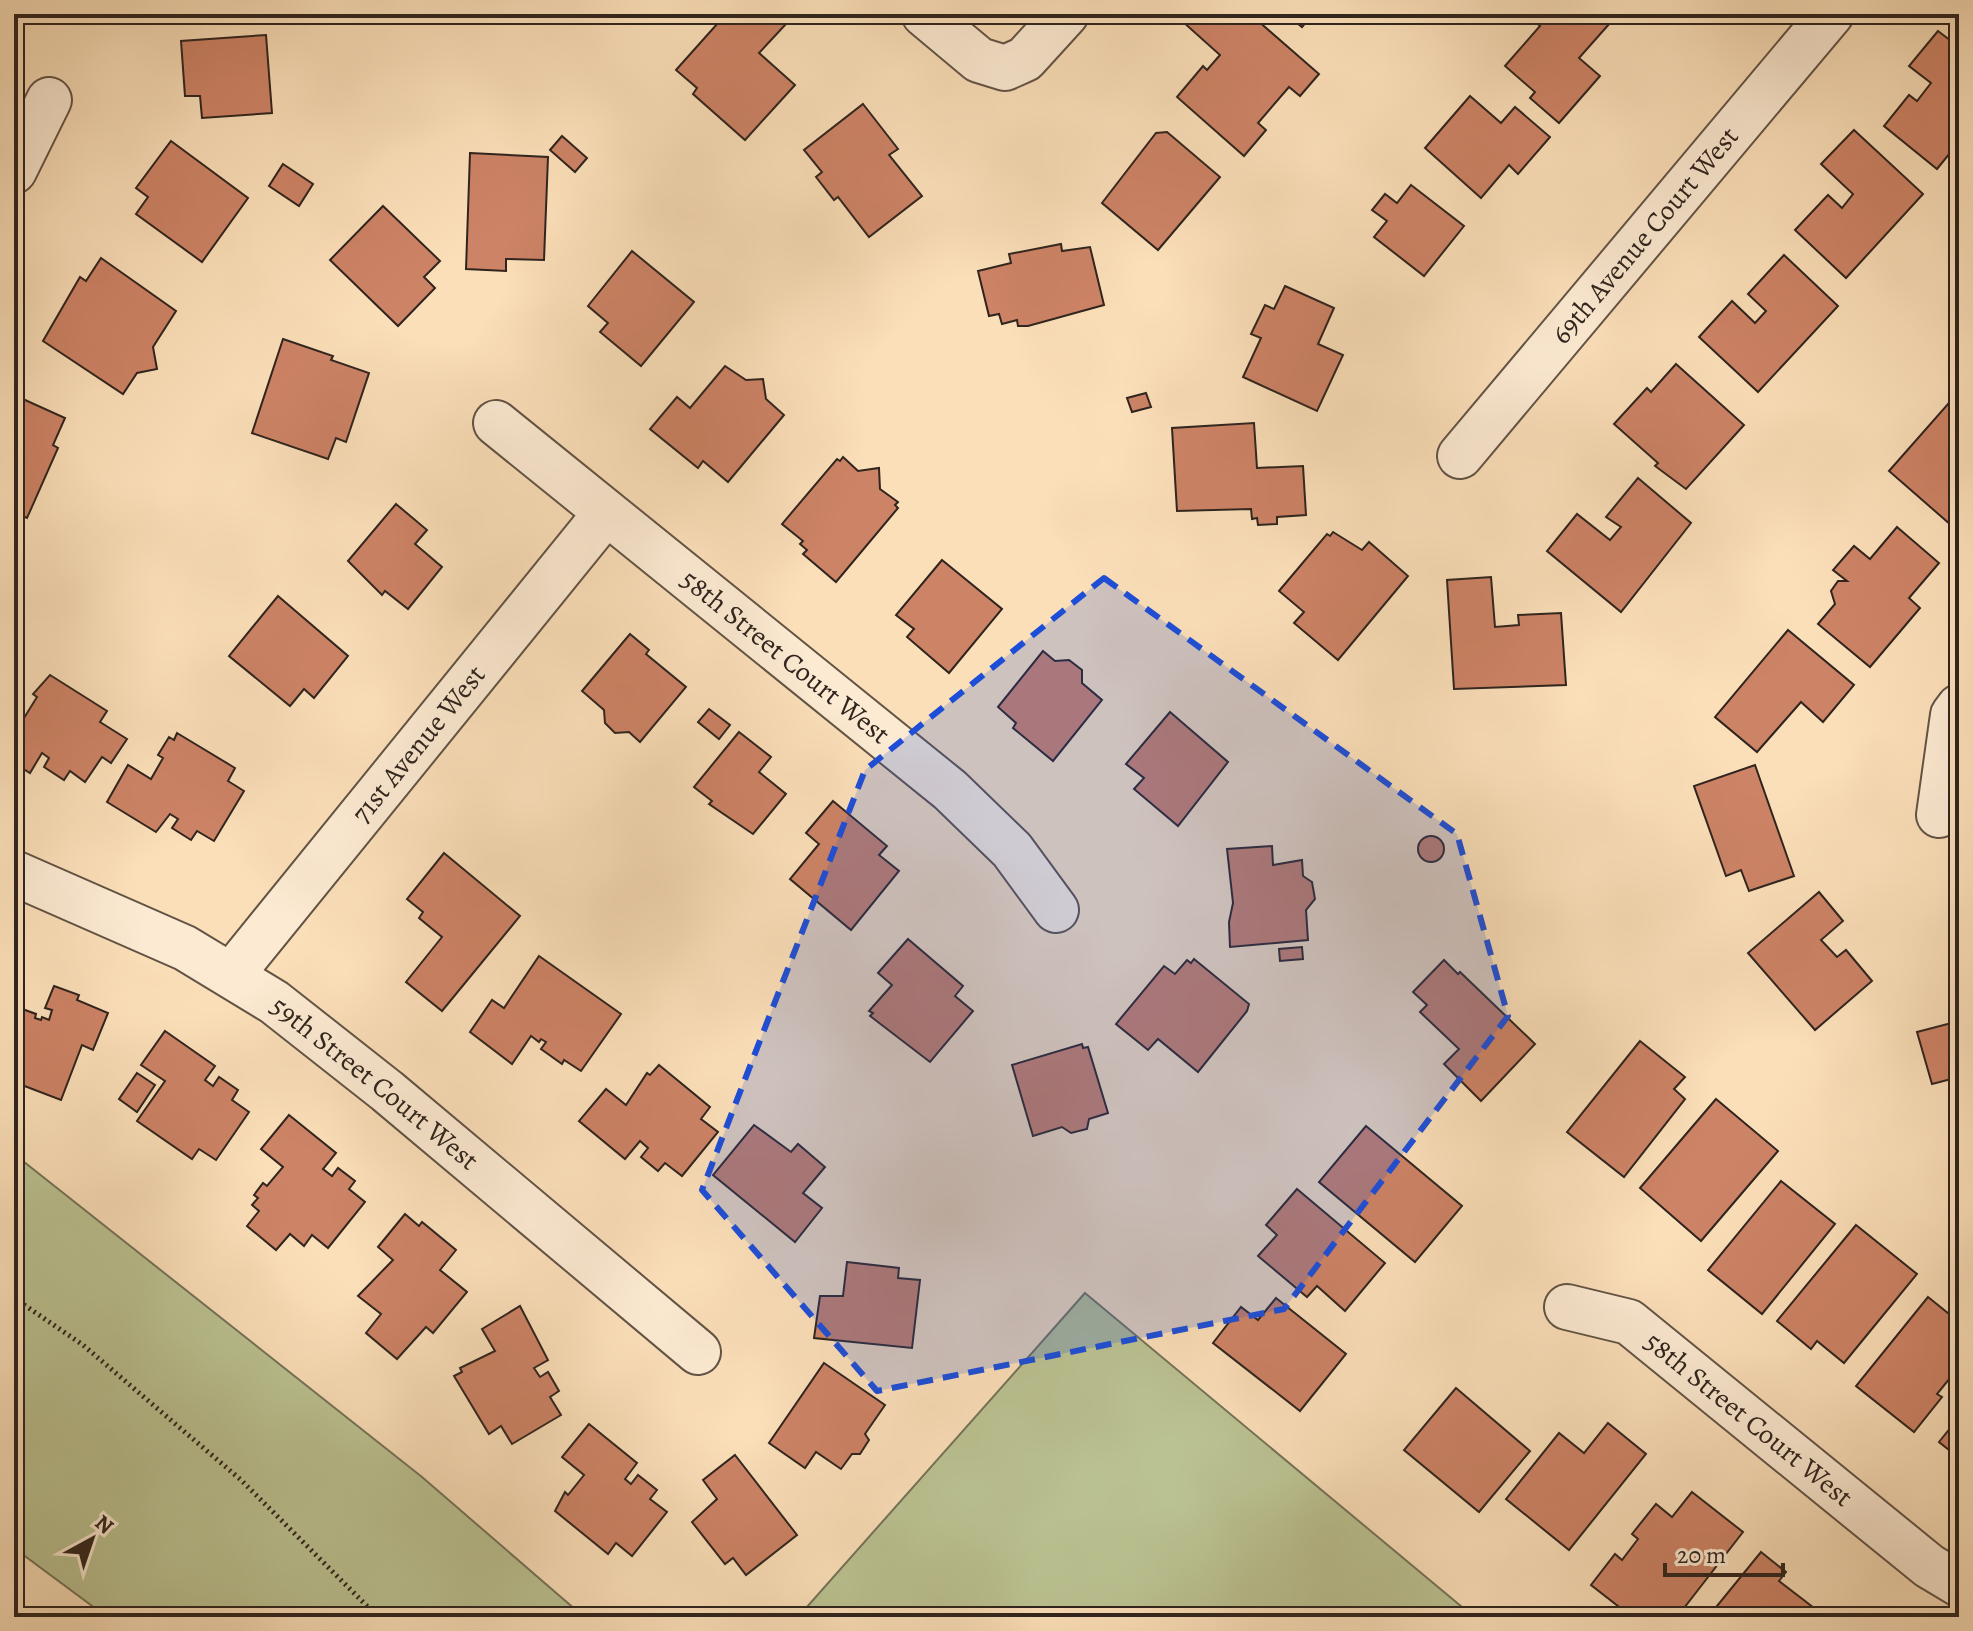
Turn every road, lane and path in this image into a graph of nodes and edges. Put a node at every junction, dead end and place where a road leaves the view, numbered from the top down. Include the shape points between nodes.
1 (924, 14) edge
2 (1066, 14) edge
3 (1831, 14) edge
4 (49, 100) dead end
5 (14, 171) edge
6 (496, 423) dead end
7 (1460, 456) dead end
8 (606, 513) junction
9 (1959, 707) edge
10 (1939, 815) dead end
11 (14, 873) edge
12 (1056, 910) dead end
13 (232, 974) junction
14 (14, 1298) edge
15 (1567, 1307) dead end
16 (698, 1352) dead end
17 (1959, 1584) edge
18 (378, 1617) edge

1 - 2 street via 995,67 1012,67 1035,50
3 - 7 street, 69th Avenue Court West
4 - 5 street
6 - 8 street, 58th Street Court West
8 - 12 street, 58th Street Court West via 950,790 1012,850
8 - 13 street, 71st Avenue West
9 - 10 street via 1953,715
11 - 13 street, 59th Street Court West
13 - 16 street, 59th Street Court West via 387,1091
14 - 18 path via 83,1345 241,1480
15 - 17 street, 58th Street Court West via 1629,1322 1929,1566

